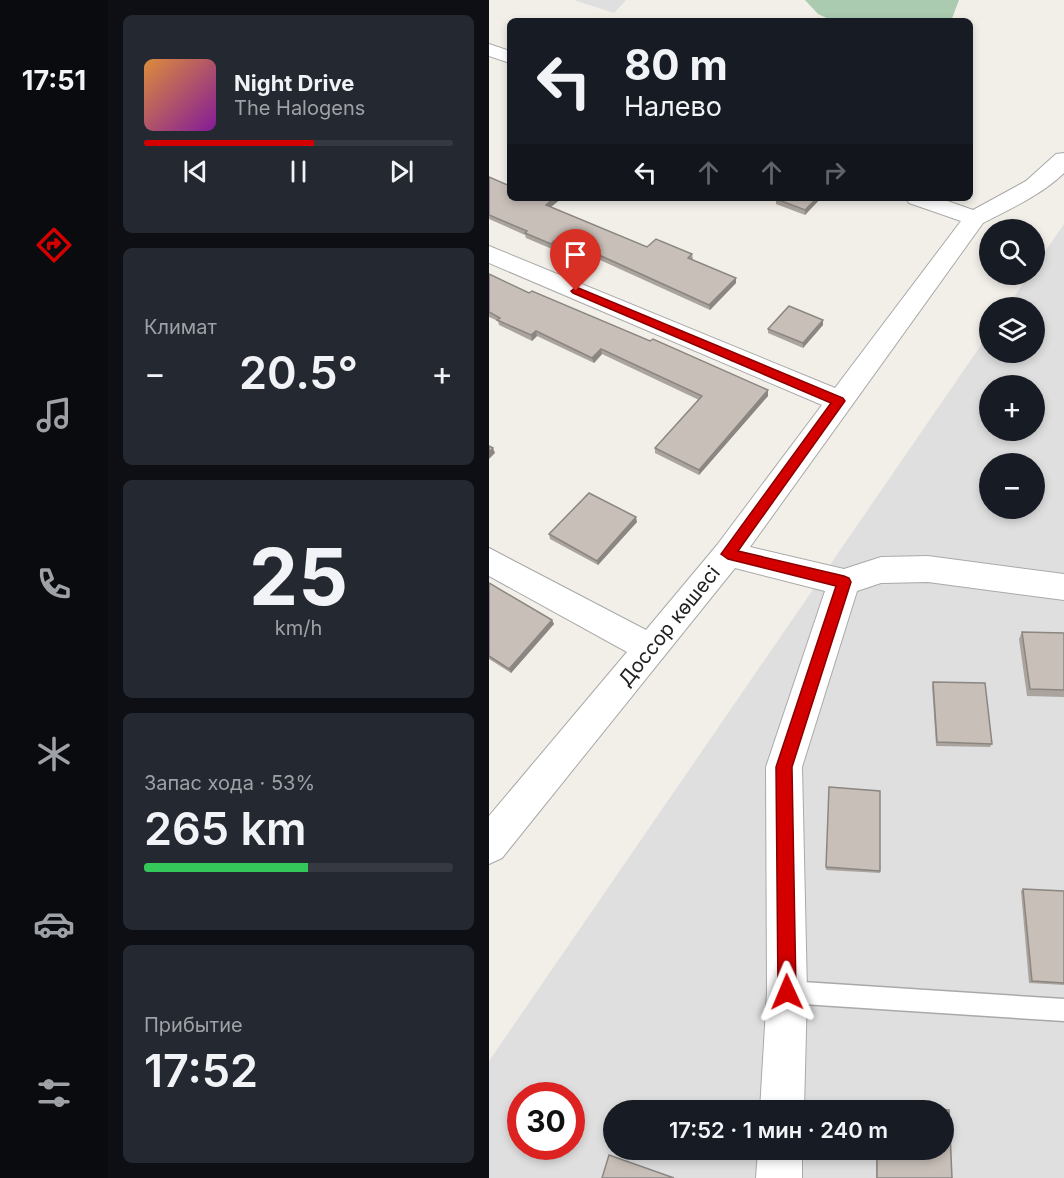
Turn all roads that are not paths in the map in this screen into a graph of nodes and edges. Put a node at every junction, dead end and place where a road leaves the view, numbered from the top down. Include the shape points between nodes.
1 (489, 50) edge
2 (507, 56) edge
3 (1064, 159) edge
4 (926, 201) edge
5 (975, 218) junction
6 (489, 254) edge
7 (839, 401) junction
8 (728, 554) junction
9 (489, 561) edge
10 (844, 582) junction
11 (1064, 587) edge
12 (651, 649) junction
13 (489, 845) edge
14 (787, 992) junction
15 (1064, 1010) edge
16 (782, 1100) edge
17 (780, 1160) edge
18 (779, 1178) edge

1 - 2 street
3 - 5 street, Доссор көшесі via 1055,171 1029,190
4 - 5 street
5 - 7 street, Доссор көшесі
6 - 7 street
7 - 8 street, Доссор көшесі
8 - 10 street
8 - 12 street, Доссор көшесі
9 - 12 street
10 - 11 street via 881,570 928,568
10 - 14 street via 784,767
12 - 13 street, Доссор көшесі
14 - 15 lane
14 - 16 street
17 - 18 street

